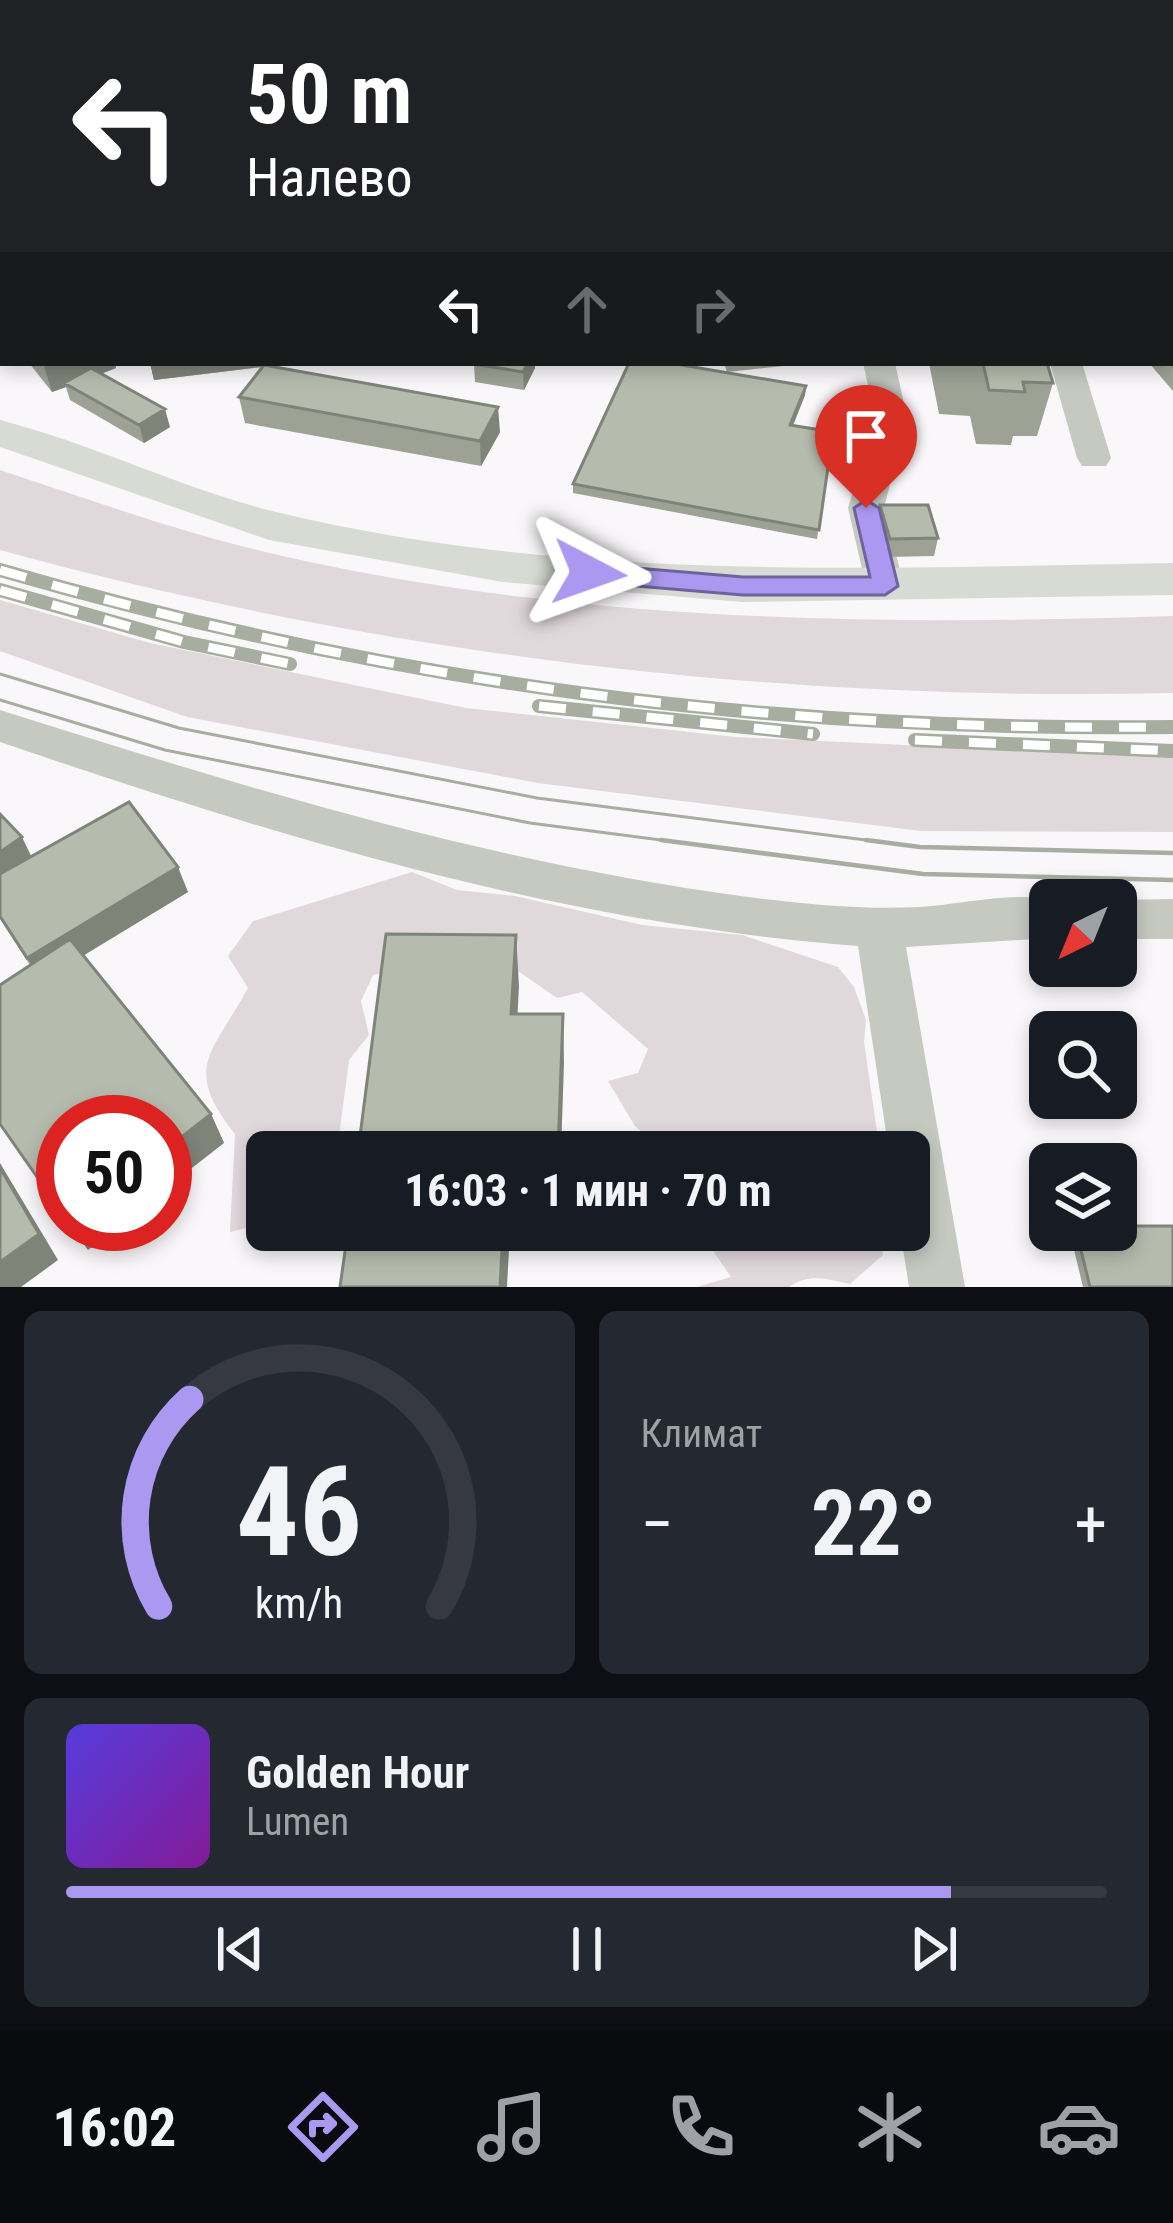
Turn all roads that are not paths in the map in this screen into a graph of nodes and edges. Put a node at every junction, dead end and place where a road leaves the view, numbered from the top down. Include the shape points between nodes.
1 (880, 366) edge
2 (1067, 366) edge
3 (0, 433) edge
4 (1094, 458) dead end
5 (1173, 579) edge
6 (885, 586) junction
7 (0, 725) edge
8 (1029, 919) edge
9 (1137, 919) edge
10 (1173, 920) edge
11 (879, 928) junction
12 (937, 1287) edge

1 - 6 street via 892,417 866,508
2 - 4 street
3 - 6 main road via 269,525 503,567 743,586
5 - 6 main road
7 - 11 street via 377,847 615,897
8 - 11 street
9 - 10 street
11 - 12 street

